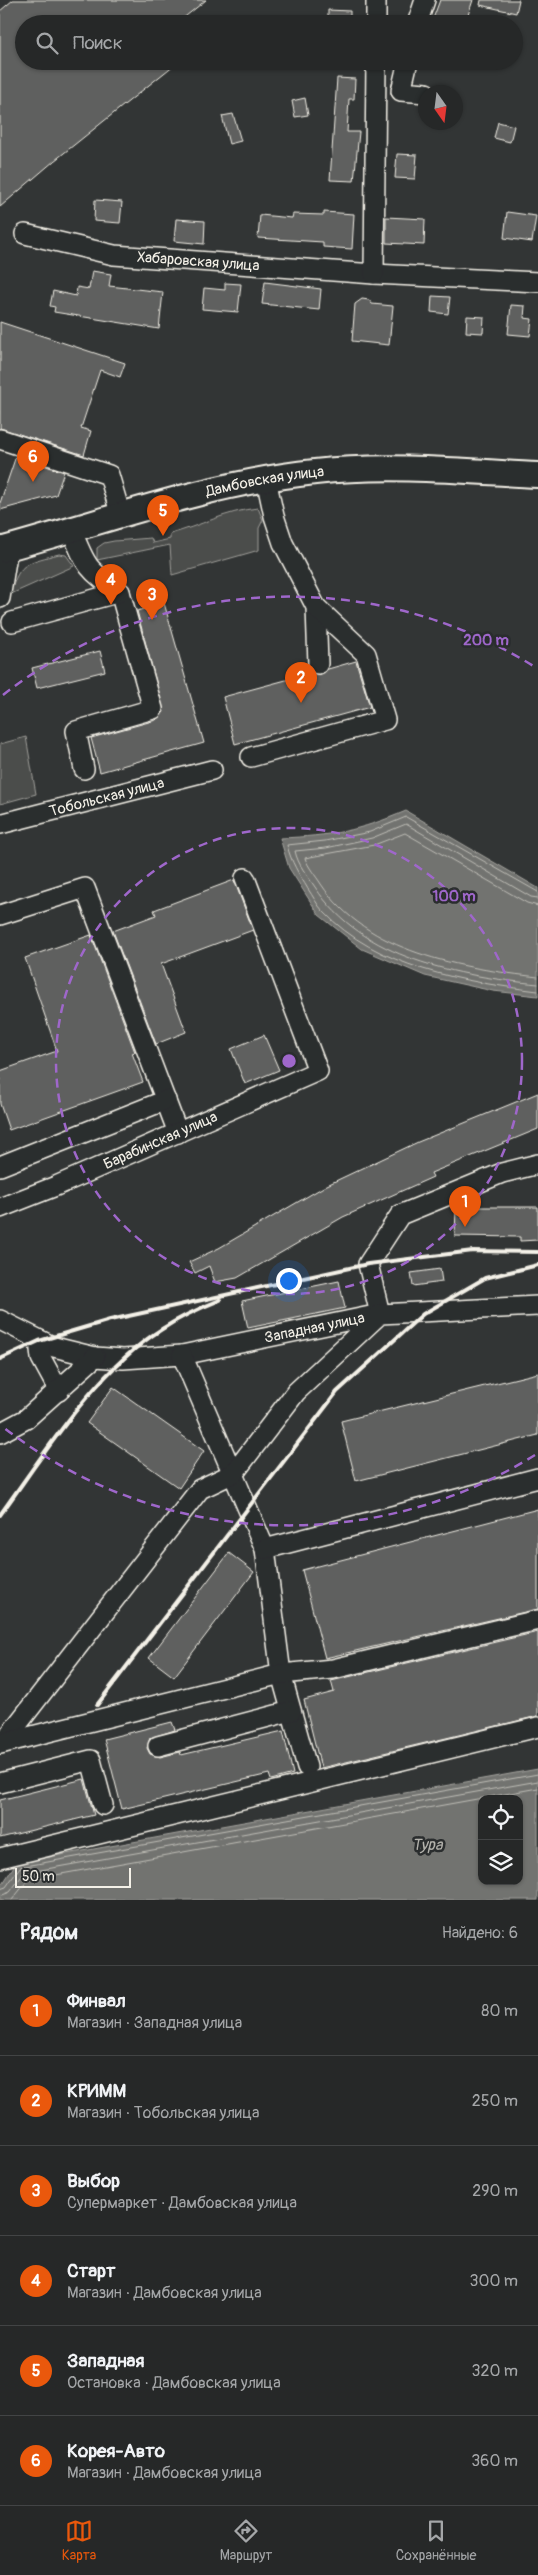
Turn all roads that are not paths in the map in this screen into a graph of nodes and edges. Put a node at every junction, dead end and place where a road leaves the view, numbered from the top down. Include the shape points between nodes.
1 (376, 0) edge
2 (425, 0) edge
3 (376, 15) edge
4 (420, 15) edge
5 (376, 70) edge
6 (406, 70) edge
7 (418, 92) edge
8 (25, 234) dead end
9 (374, 274) junction
10 (538, 282) edge
11 (0, 439) edge
12 (538, 475) edge
13 (266, 479) junction
14 (121, 516) junction
15 (72, 531) junction
16 (4, 549) edge
17 (120, 592) junction
18 (0, 598) edge
19 (316, 607) junction
20 (12, 622) dead end
21 (318, 664) dead end
22 (251, 757) dead end
23 (84, 769) dead end
24 (212, 770) dead end
25 (0, 824) edge
26 (245, 878) dead end
27 (0, 915) edge
28 (166, 1100) junction
29 (178, 1133) junction
30 (538, 1164) edge
31 (0, 1166) edge
32 (0, 1208) edge
33 (538, 1306) edge
34 (380, 1314) junction
35 (0, 1320) edge
36 (38, 1341) junction
37 (182, 1354) junction
38 (95, 1357) junction
39 (59, 1391) junction
40 (0, 1433) edge
41 (234, 1474) junction
42 (538, 1478) edge
43 (265, 1549) junction
44 (538, 1620) edge
45 (281, 1674) junction
46 (291, 1711) junction
47 (538, 1727) edge
48 (2, 1743) edge
49 (158, 1746) dead end
50 (307, 1767) dead end
51 (0, 1783) edge
52 (103, 1805) dead end
53 (0, 1858) edge

1 - 3 street
2 - 4 street
5 - 9 street
6 - 7 street via 401,91
8 - 9 street, Хабаровская улица via 114,254
9 - 10 street, Хабаровская улица
11 - 14 street via 109,475
12 - 13 main road, Дамбовская улица via 359,468
13 - 14 main road, Дамбовская улица
13 - 19 street via 284,542
14 - 15 main road, Дамбовская улица
15 - 16 main road, Дамбовская улица
15 - 17 street via 82,558 92,573
16 - 18 street
17 - 20 street
17 - 23 street via 153,709 76,731
19 - 21 street
19 - 22 street via 366,654 385,720
24 - 25 street, Тобольская улица
26 - 29 street, Барабинская улица via 318,1071
27 - 28 street via 84,888
28 - 29 street
28 - 31 street
29 - 32 street, Барабинская улица
30 - 34 street, Западная улица via 502,1173 400,1215 368,1264
33 - 34 street
34 - 37 street, Западная улица
34 - 41 street via 296,1392
35 - 36 street, Западная улица
36 - 38 street, Западная улица
36 - 39 street via 41,1358
37 - 38 street, Западная улица via 123,1359
37 - 41 street
38 - 39 street
39 - 40 street via 26,1418
41 - 43 street
41 - 48 street via 200,1488
42 - 43 street
43 - 45 street
44 - 45 street via 333,1669
45 - 46 street
45 - 48 street
46 - 49 street
46 - 50 street
47 - 53 street
51 - 52 street via 90,1760

